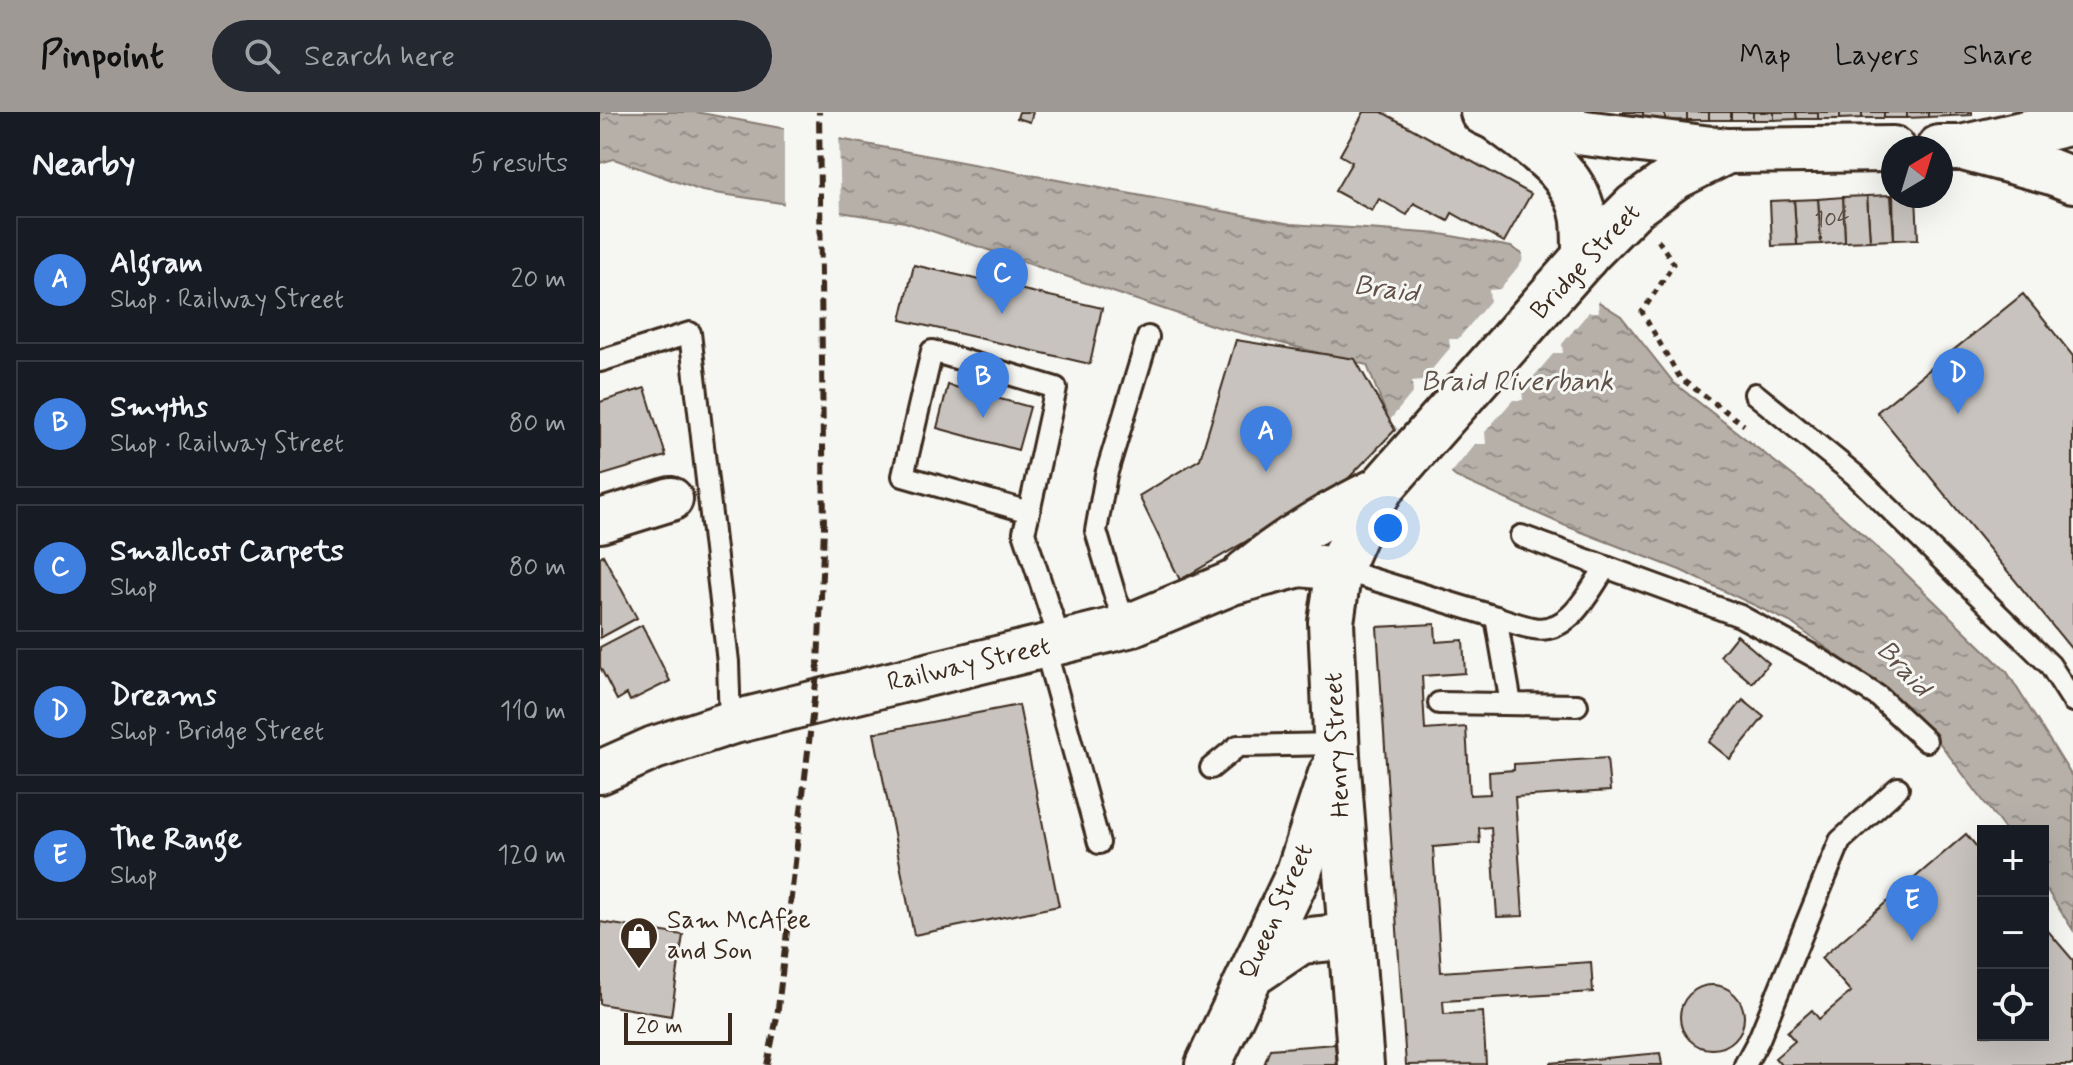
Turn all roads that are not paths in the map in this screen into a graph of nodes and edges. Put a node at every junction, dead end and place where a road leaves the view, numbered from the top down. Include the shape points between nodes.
1 (1512, 116) edge
2 (2073, 122) edge
3 (1953, 147) edge
4 (1881, 149) edge
5 (1953, 149) edge
6 (1727, 151) junction
7 (2073, 180) edge
8 (1576, 268) junction
9 (1148, 337) dead end
10 (600, 361) edge
11 (1755, 394) dead end
12 (1417, 449) joint
13 (1382, 487) junction
14 (671, 499) dead end
15 (1029, 512) junction
16 (600, 521) edge
17 (1521, 536) dead end
18 (1606, 567) junction
19 (1339, 569) junction
20 (1232, 583) junction
21 (1496, 617) junction
22 (1128, 626) junction
23 (1053, 646) junction
24 (2073, 701) edge
25 (1439, 703) dead end
26 (1511, 704) junction
27 (1577, 705) dead end
28 (730, 723) junction
29 (1926, 741) dead end
30 (1337, 750) junction
31 (1211, 768) dead end
32 (600, 772) edge
33 (1898, 788) dead end
34 (1099, 843) dead end
35 (1351, 936) junction
36 (1250, 975) junction
37 (1208, 1065) edge
38 (1361, 1065) edge
39 (1745, 1065) edge

1 - 6 main road via 1585,133
1 - 8 main road via 1571,182 1584,217
2 - 3 main road
4 - 6 main road, Bridge Street
5 - 7 main road
6 - 8 main road, Bridge Street via 1675,177 1635,206
8 - 12 main road, Bridge Street
9 - 22 lane via 1106,475 1096,531
10 - 28 lane via 690,333 728,662
11 - 24 lane via 1855,475 2050,665
12 - 13 main road, Henry Street
13 - 19 main road, Henry Street
13 - 20 street via 1323,516
14 - 16 street
15 - 15 lane via 1056,388 932,351 903,476
15 - 23 lane via 1024,532
17 - 18 lane
18 - 21 lane via 1560,626 1536,629
18 - 29 lane via 1753,623 1879,697
19 - 20 street, Railway Street via 1300,565
19 - 21 lane
19 - 30 main road, Henry Street via 1331,622
20 - 22 street, Railway Street
21 - 26 lane
22 - 23 street, Railway Street
23 - 28 street, Railway Street
23 - 34 lane
25 - 26 lane
26 - 27 lane
28 - 32 street, Railway Street
30 - 31 lane via 1238,746
30 - 35 main road, Henry Street
30 - 36 main road, Queen Street via 1298,875
33 - 39 lane via 1840,841
35 - 36 main road via 1301,941
35 - 38 main road, Henry Street
36 - 37 main road, Queen Street

